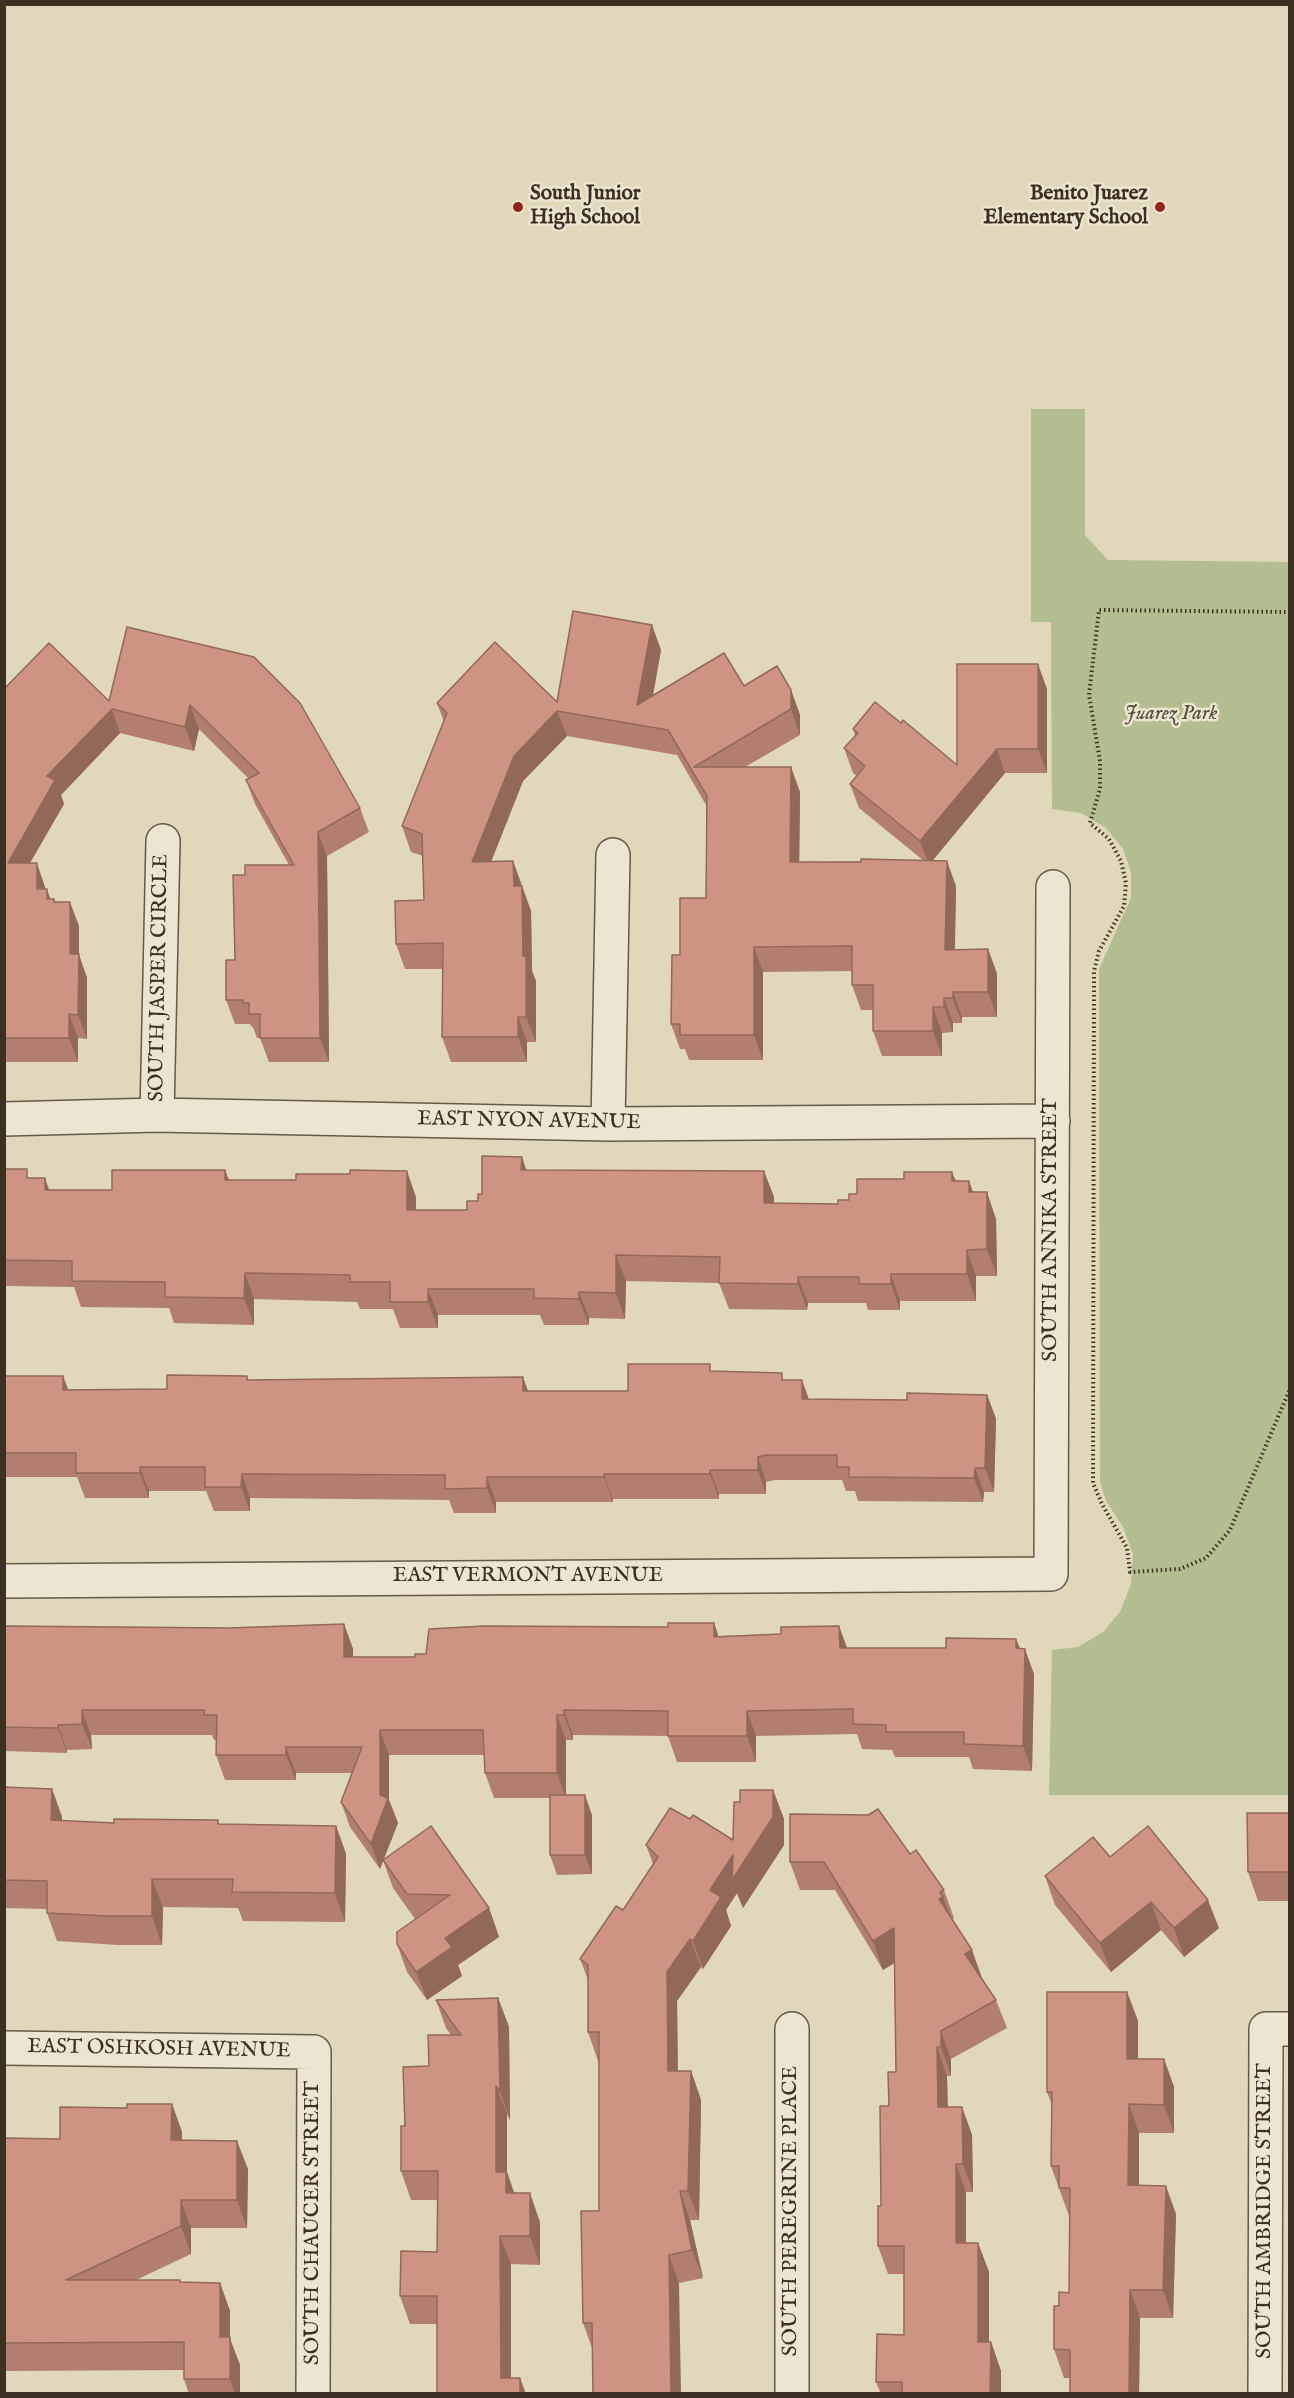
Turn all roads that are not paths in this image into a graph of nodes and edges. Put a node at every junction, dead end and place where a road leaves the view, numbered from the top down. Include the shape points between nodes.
1 (163, 841) dead end
2 (613, 855) dead end
3 (1053, 887) dead end
4 (157, 1115) junction
5 (4, 1119) edge
6 (1053, 1121) junction
7 (608, 1124) junction
8 (1051, 1574) joint
9 (4, 1581) edge
10 (792, 2029) dead end
11 (1278, 2029) edge
12 (4, 2048) edge
13 (314, 2052) joint
14 (313, 2394) edge
15 (792, 2394) edge
16 (1265, 2394) edge

1 - 4 street, SOUTH JASPER CIRCLE
2 - 7 street
3 - 6 street, SOUTH ANNIKA STREET
4 - 5 street, EAST NYON AVENUE
4 - 7 street, EAST NYON AVENUE
6 - 7 street, EAST NYON AVENUE
6 - 8 street, SOUTH ANNIKA STREET
8 - 9 street, EAST VERMONT AVENUE
10 - 15 street, SOUTH PEREGRINE PLACE
11 - 16 street, SOUTH AMBRIDGE STREET
12 - 13 street, EAST OSHKOSH AVENUE
13 - 14 street, SOUTH CHAUCER STREET

